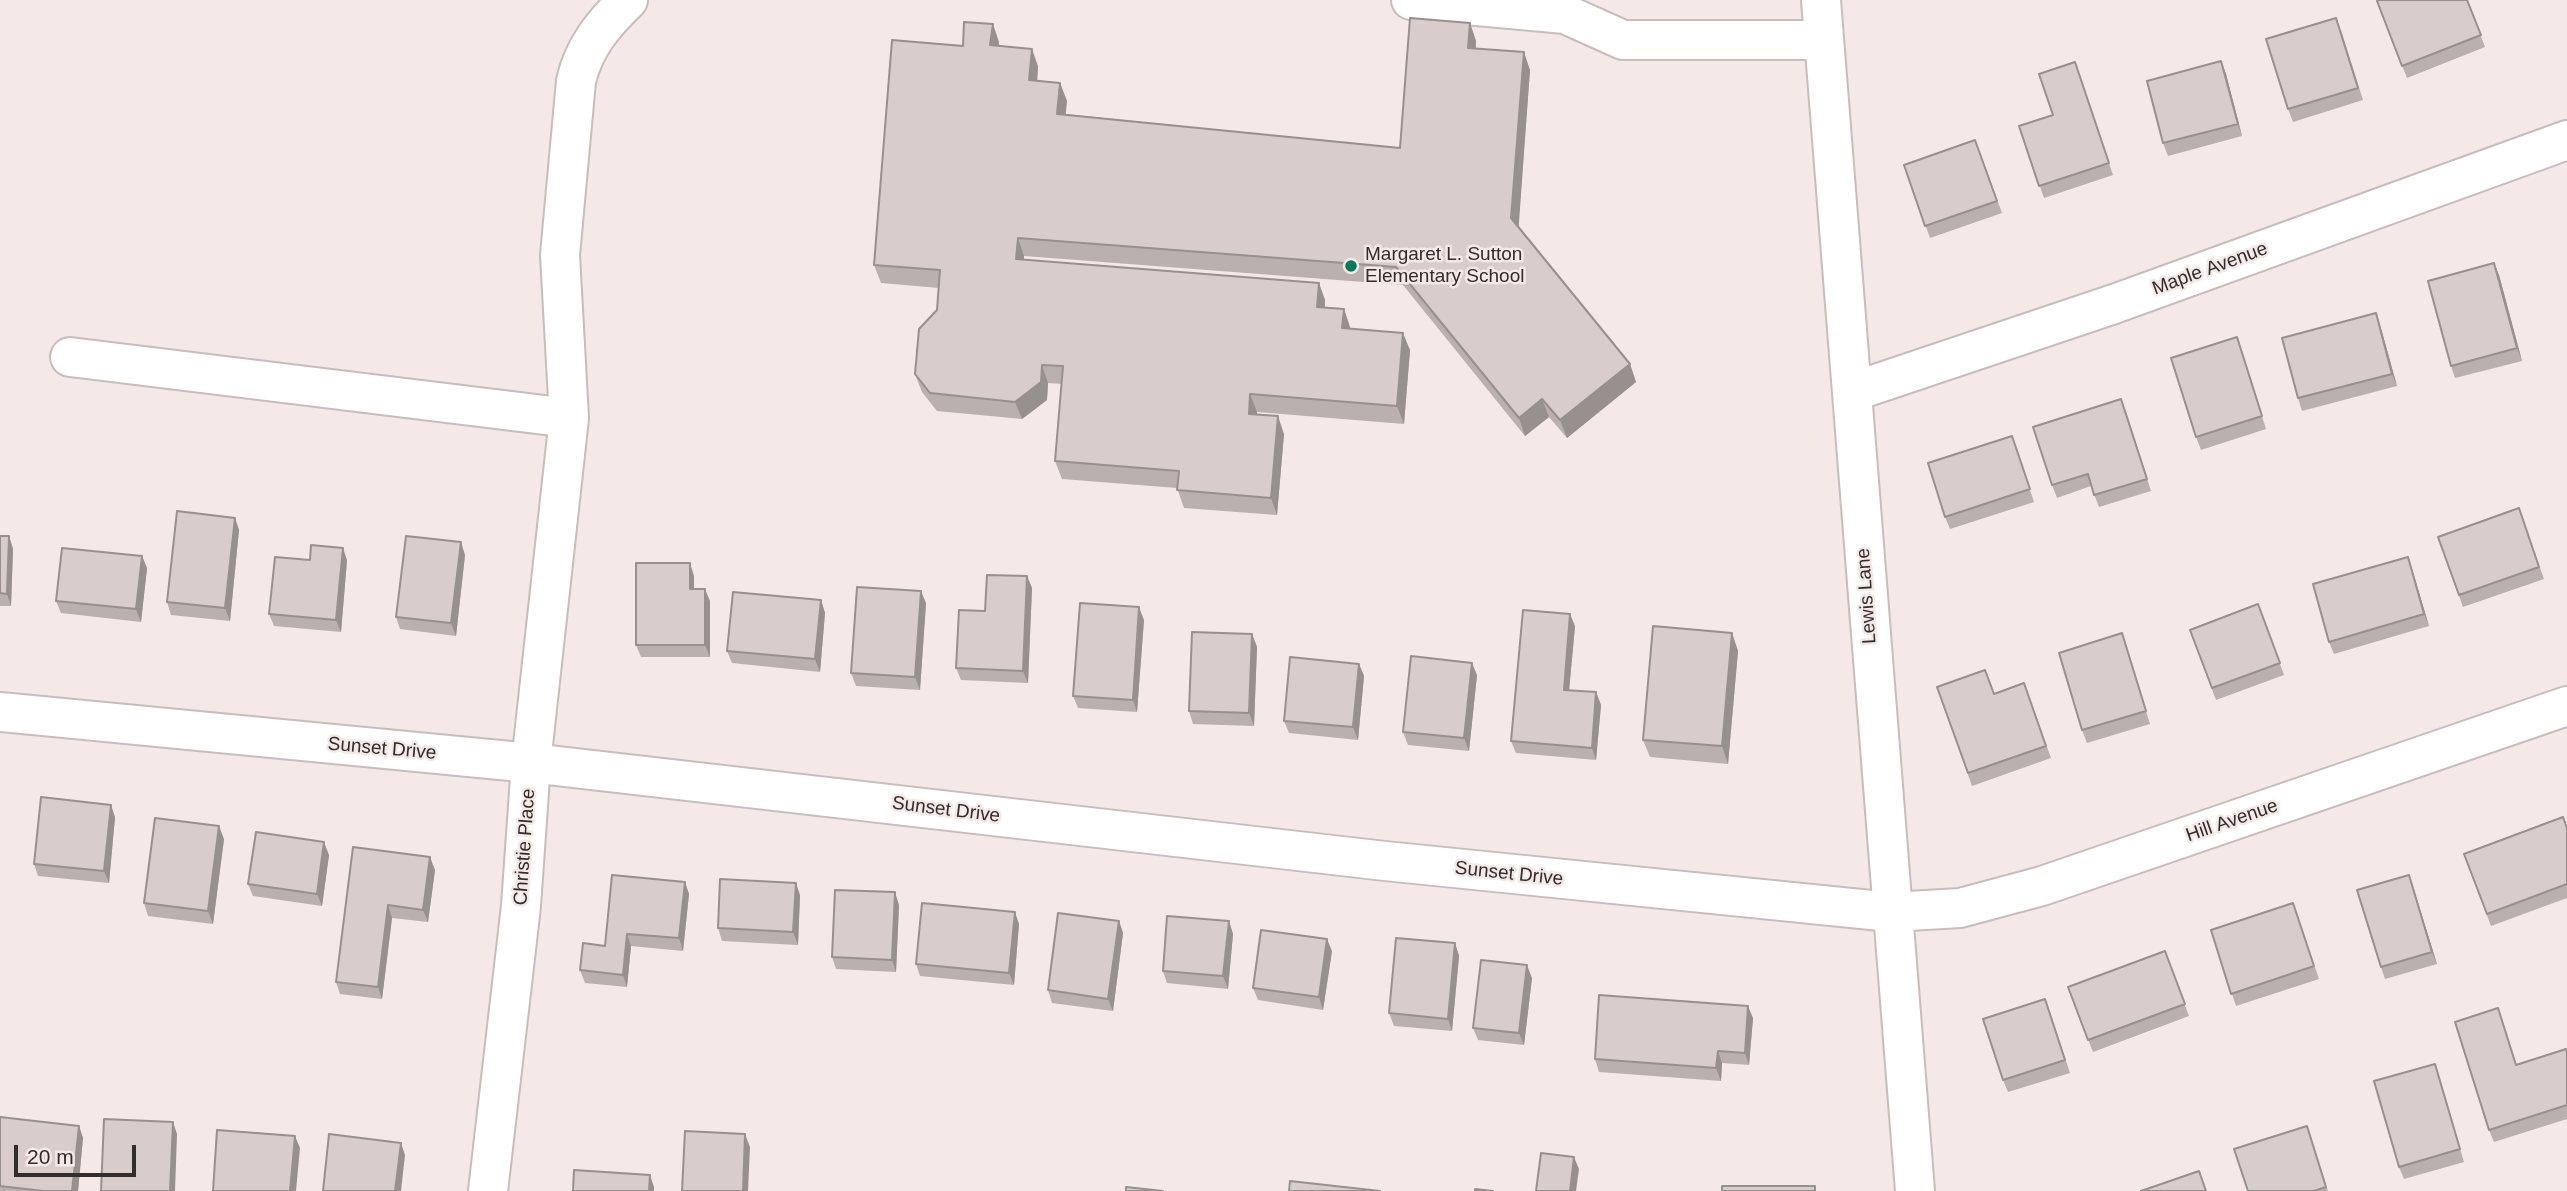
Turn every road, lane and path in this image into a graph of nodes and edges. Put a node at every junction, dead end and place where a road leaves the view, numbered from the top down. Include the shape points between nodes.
1 (628, 0) edge
2 (1411, 0) edge
3 (1821, 0) edge
4 (1824, 40) junction
5 (2567, 140) edge
6 (70, 357) dead end
7 (1852, 392) junction
8 (569, 418) junction
9 (2567, 706) edge
10 (0, 712) edge
11 (531, 763) junction
12 (1891, 912) junction
13 (488, 1191) edge
14 (1915, 1191) edge

1 - 8 street, Christie Place via 590,42 576,81 560,255
2 - 4 street via 1566,14 1623,40
3 - 4 street, Lewis Lane
4 - 7 street, Lewis Lane
5 - 7 street, Maple Avenue via 2114,304
6 - 8 street
7 - 12 street, Lewis Lane
8 - 11 street, Christie Place
9 - 12 street, Hill Avenue via 2042,886 1959,908
10 - 11 street, Sunset Drive
11 - 12 street, Sunset Drive via 1385,861
11 - 13 street, Christie Place via 521,906
12 - 14 street, Lewis Lane

